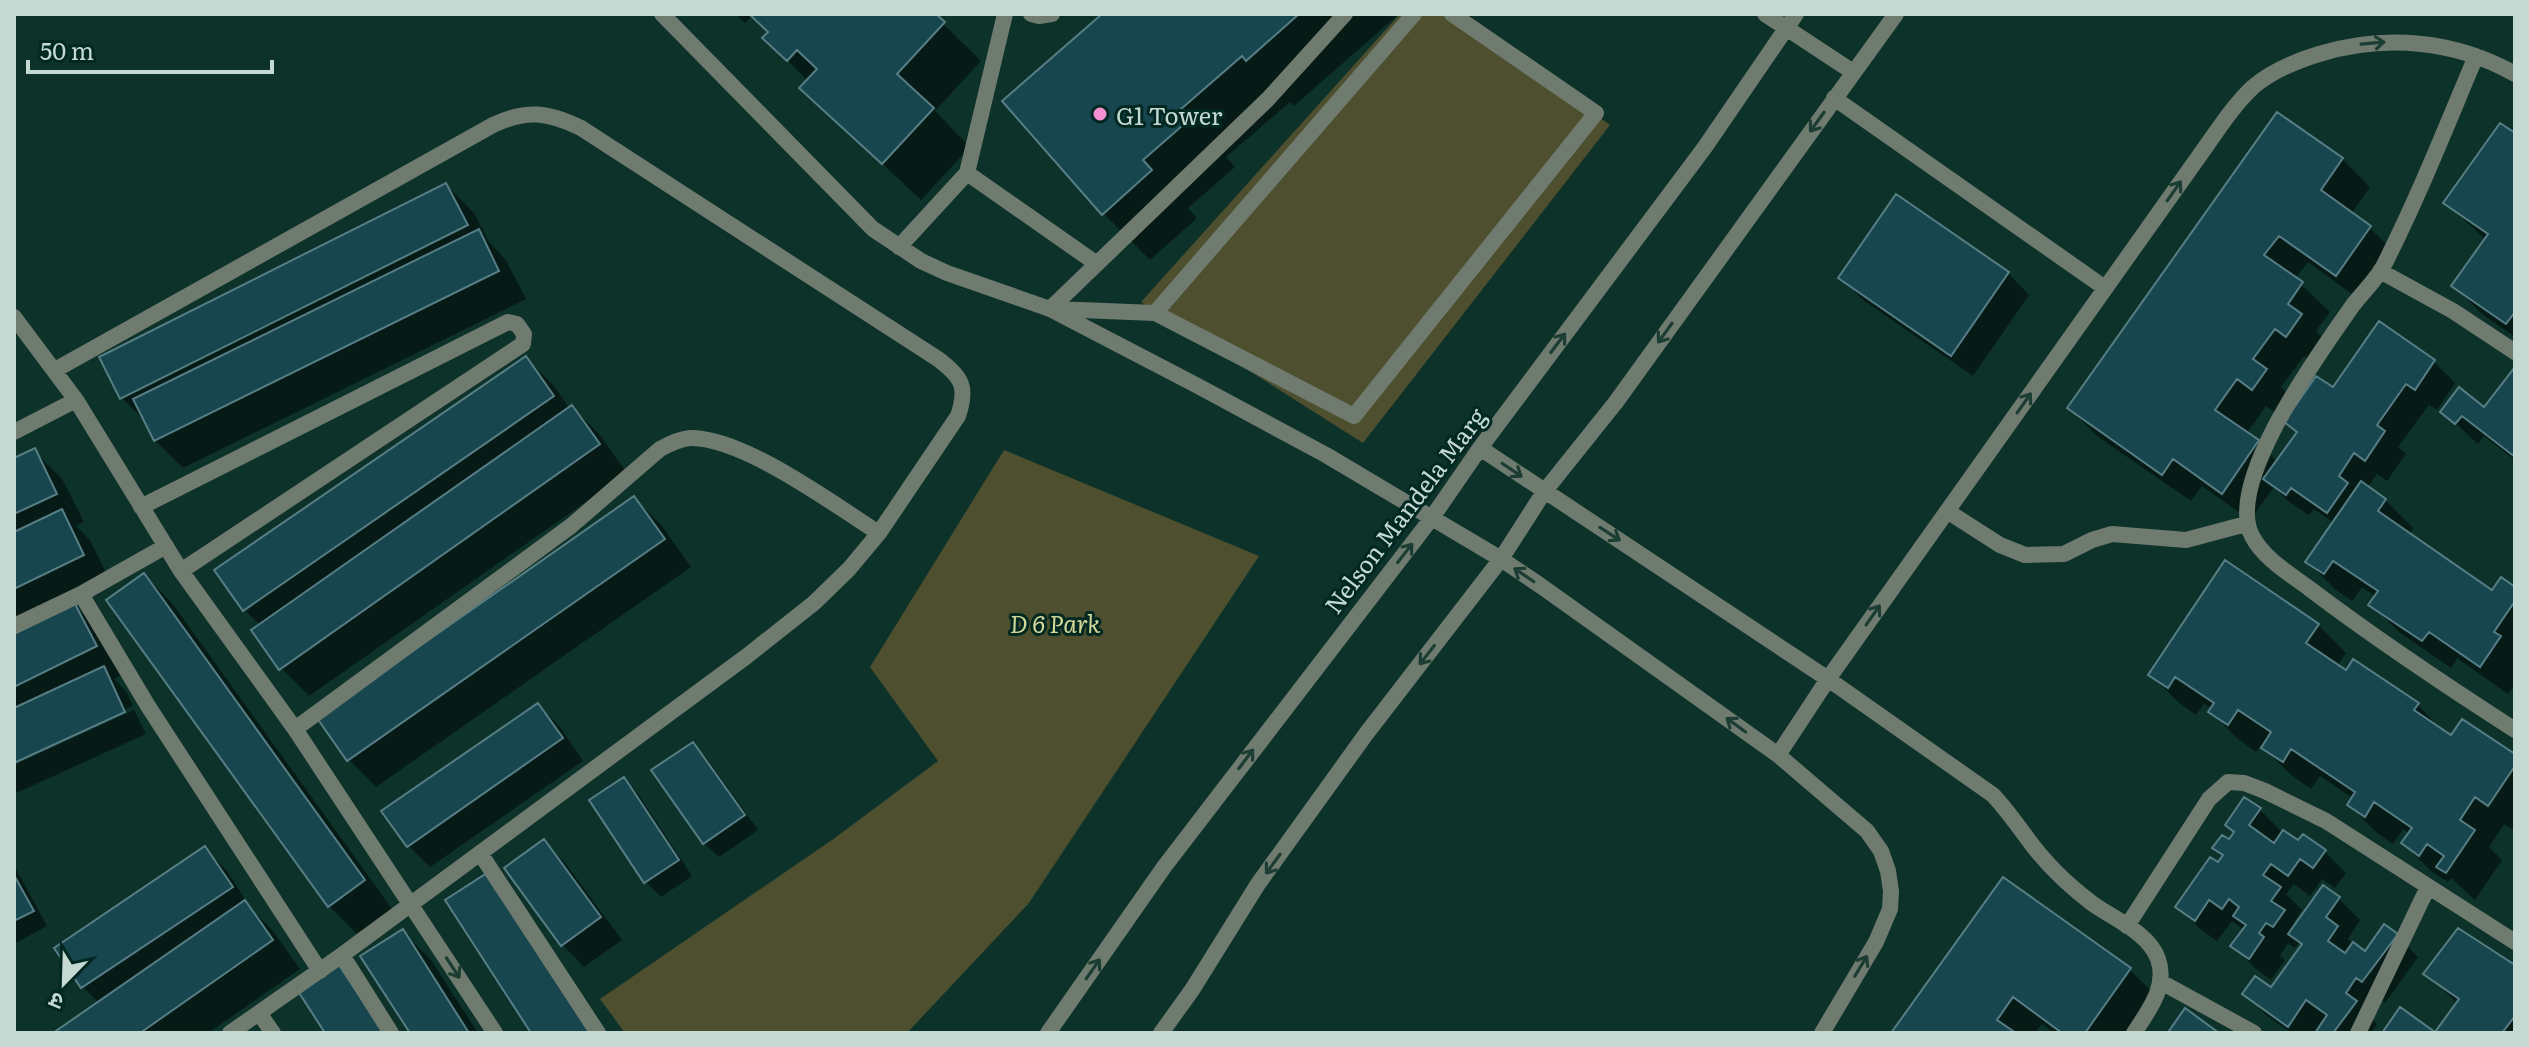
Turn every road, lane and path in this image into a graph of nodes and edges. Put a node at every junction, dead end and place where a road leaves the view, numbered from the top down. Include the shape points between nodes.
1 (662, 14) edge
2 (1005, 14) edge
3 (1031, 14) edge
4 (1052, 14) edge
5 (1345, 14) edge
6 (1414, 14) edge
7 (1452, 14) edge
8 (1765, 14) edge
9 (1896, 14) edge
10 (1791, 21) edge
11 (2476, 56) junction
12 (2515, 62) edge
13 (2495, 63) junction
14 (1853, 72) junction
15 (2515, 74) edge
16 (1834, 98) junction
17 (967, 173) junction
18 (899, 247) junction
19 (1097, 264) junction
20 (2380, 271) junction
21 (2105, 288) junction
22 (1050, 309) junction
23 (1155, 313) junction
24 (14, 317) edge
25 (2515, 352) edge
26 (55, 370) junction
27 (76, 400) junction
28 (14, 432) edge
29 (1480, 448) junction
30 (1544, 492) junction
31 (141, 507) junction
32 (1947, 511) junction
33 (1431, 519) junction
34 (2246, 524) junction
35 (879, 533) junction
36 (166, 546) junction
37 (1501, 559) junction
38 (181, 571) junction
39 (81, 594) junction
40 (14, 626) edge
41 (1828, 679) junction
42 (295, 729) junction
43 (2515, 730) edge
44 (1778, 755) junction
45 (480, 853) junction
46 (2428, 887) junction
47 (412, 903) junction
48 (2127, 926) junction
49 (2515, 942) edge
50 (342, 955) junction
51 (320, 971) junction
52 (2161, 982) junction
53 (259, 1013) junction
54 (230, 1033) edge
55 (273, 1033) edge
56 (391, 1033) edge
57 (495, 1033) edge
58 (598, 1033) edge
59 (1048, 1033) edge
60 (1161, 1033) edge
61 (1822, 1033) edge
62 (2134, 1033) edge
63 (2254, 1033) edge
64 (2358, 1033) edge

1 - 18 street via 873,229
2 - 17 street
3 - 4 street
5 - 19 street via 1268,99
6 - 23 street
7 - 23 street via 1596,113 1354,416
8 - 10 street
9 - 14 street
10 - 14 street
29 -> 10 street, Nelson Mandela Marg via 1705,147
11 - 13 street
11 - 20 street
21 -> 11 street via 2231,113 2254,86 2276,72 2345,46 2376,42 2409,42
12 - 13 street
13 - 15 street
14 - 16 street
16 - 21 street
16 -> 30 street via 1616,402
17 - 18 street
17 - 19 street
18 - 22 street via 947,273
19 - 22 street
20 - 25 street
20 - 34 street via 2298,384 2275,427 2247,498
32 -> 21 street
22 - 23 street
22 - 33 street via 1326,455
24 - 26 street
26 - 27 street
26 - 35 street via 493,125 538,113 581,128 952,370 963,384 958,416
27 - 28 street
27 - 31 street
29 -> 30 street
29 - 33 street, Nelson Mandela Marg
30 - 37 street
30 -> 41 street
31 - 36 street
31 - 38 street via 508,322 524,334 523,344
32 - 34 street via 2025,555 2064,554 2112,534 2186,540
41 -> 32 street
33 - 37 street
59 -> 33 street, Nelson Mandela Marg via 1164,867
34 - 43 street via 2268,557
35 - 42 street via 751,456 717,443 674,441 571,526
35 - 45 street via 814,603
36 - 38 street
36 - 39 street
44 -> 37 street
37 -> 60 street via 1258,884
38 - 42 street
39 - 40 street
39 - 51 street
41 - 44 street
41 - 48 street via 1993,795 2053,869
42 - 47 street
61 -> 44 street via 1890,909 1888,871 1867,831
45 - 47 street
45 - 58 street
46 - 48 street via 2326,821 2265,791 2228,782 2209,799
46 - 49 street
46 - 64 street
47 - 50 street
47 -> 57 street
48 - 52 street via 2158,958
50 - 51 street
50 - 56 street
51 - 53 street
52 - 62 street
52 - 63 street
53 - 54 street
53 - 55 street

